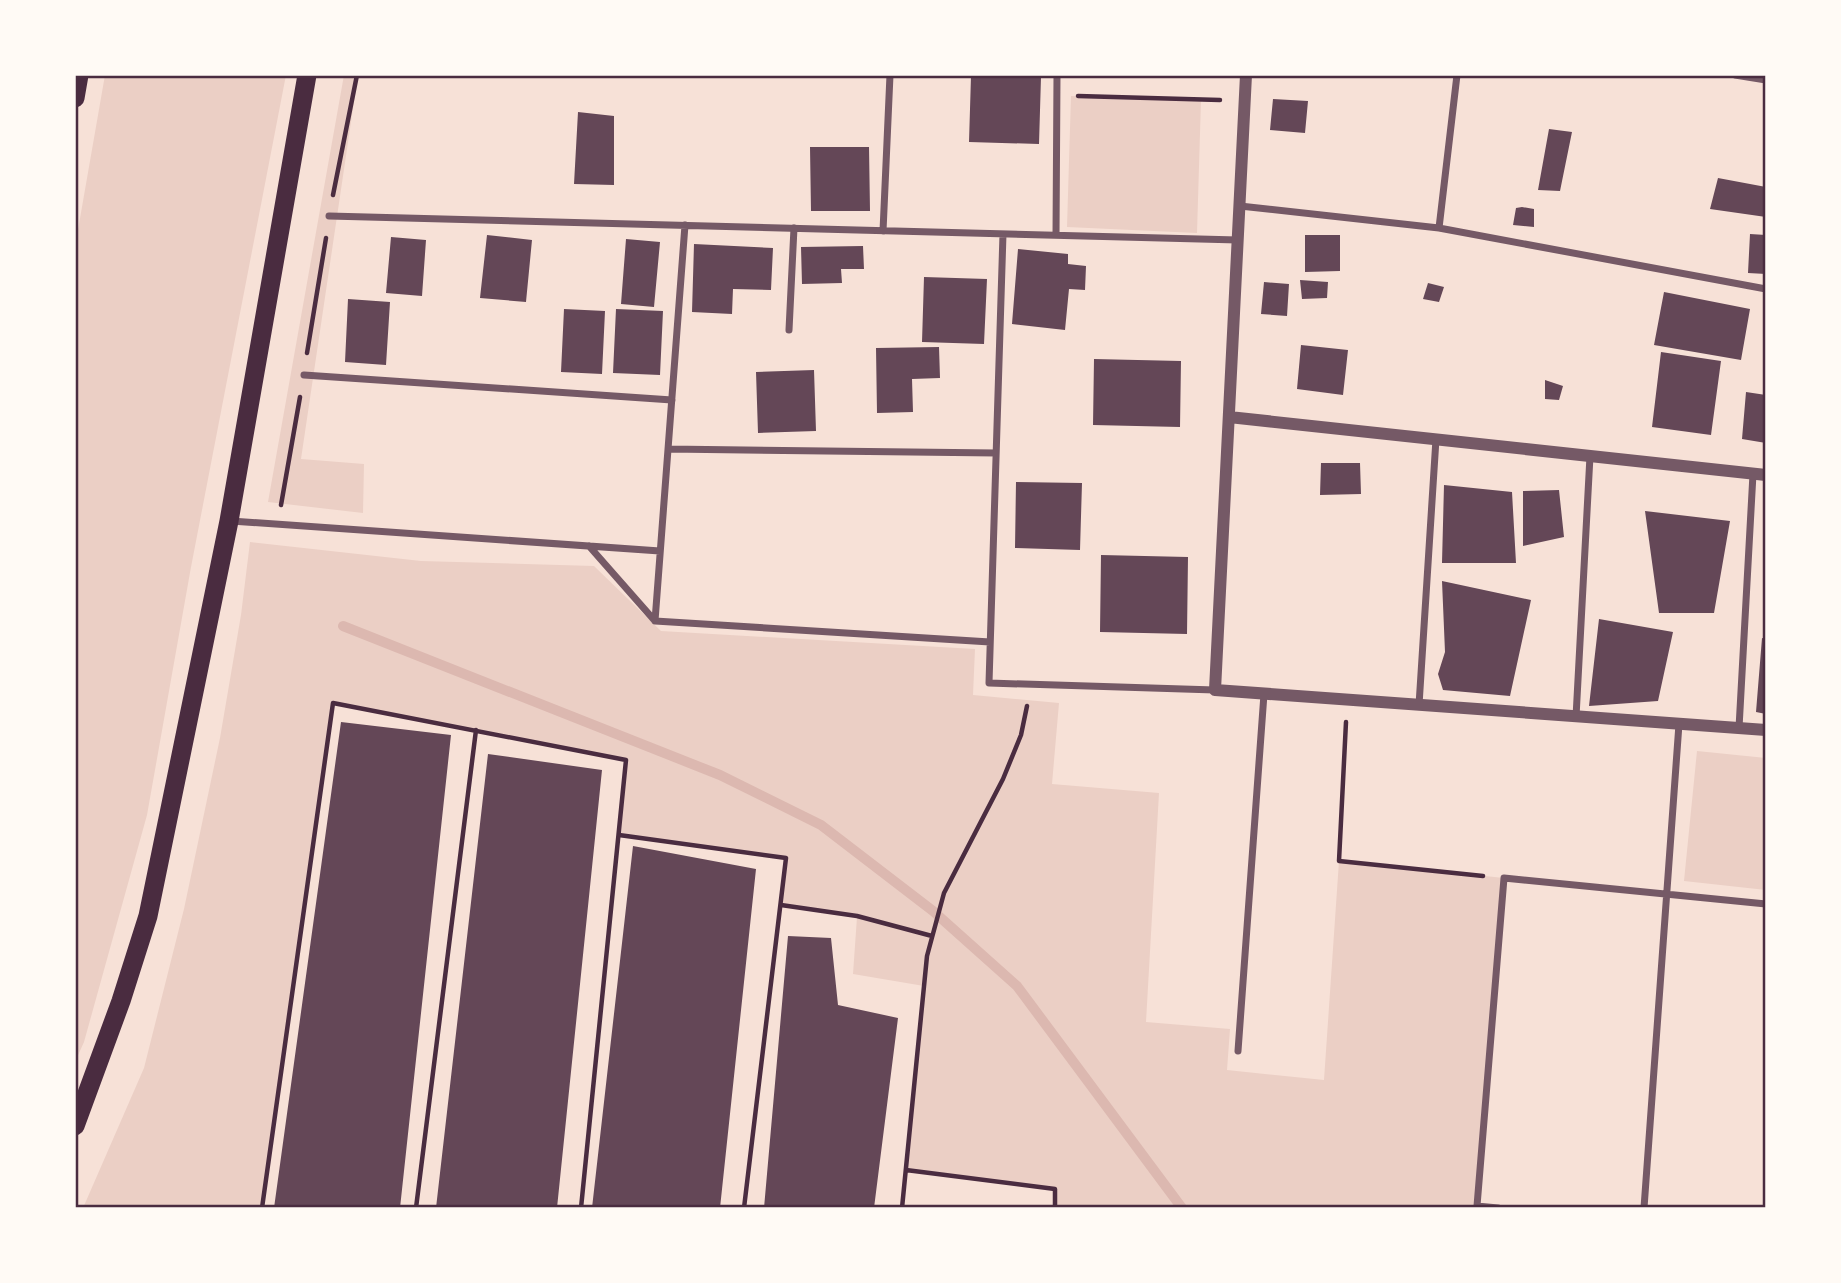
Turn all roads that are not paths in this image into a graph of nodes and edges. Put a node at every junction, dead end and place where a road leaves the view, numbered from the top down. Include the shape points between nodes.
1 (79, 75) edge
2 (307, 75) edge
3 (890, 75) edge
4 (1057, 75) edge
5 (1246, 75) edge
6 (1457, 75) edge
7 (1735, 75) edge
8 (1760, 78) edge
9 (75, 98) edge
10 (1240, 206) junction
11 (329, 216) road end
12 (685, 225) junction
13 (794, 228) junction
14 (1438, 228) junction
15 (883, 231) junction
16 (1003, 234) junction
17 (1056, 235) junction
18 (1238, 240) junction
19 (1766, 289) edge
20 (789, 330) dead end
21 (304, 375) road end
22 (672, 400) junction
23 (1229, 417) junction
24 (1436, 439) junction
25 (668, 449) junction
26 (996, 453) junction
27 (1590, 456) junction
28 (1760, 475) edge
29 (229, 521) junction
30 (589, 546) junction
31 (660, 551) junction
32 (655, 621) junction
33 (990, 642) junction
34 (1214, 690) junction
35 (1264, 694) junction
36 (1419, 705) junction
37 (1576, 717) junction
38 (1679, 724) junction
39 (1739, 728) junction
40 (1766, 730) edge
41 (1667, 894) junction
42 (1766, 904) edge
43 (1238, 1051) dead end
44 (75, 1126) edge
45 (1498, 1208) edge
46 (1644, 1208) edge

1 - 9 highway
2 - 29 highway
3 - 15 street
4 - 17 street
5 - 10 street
6 - 14 street
7 - 8 street
10 - 14 street
10 - 18 street
11 - 12 street
12 - 13 street
12 - 22 street
13 - 15 street
13 - 20 street
14 - 19 street
15 - 16 street
16 - 17 street
16 - 26 street
17 - 18 street
18 - 23 street
21 - 22 street
22 - 25 street
23 - 24 street
23 - 34 street
24 - 27 street
24 - 36 street
25 - 26 street
25 - 31 street
26 - 33 street
27 - 28 street
27 - 37 street
28 - 39 street
29 - 30 street
29 - 44 highway via 148,916
30 - 31 street
30 - 32 street
31 - 32 street
32 - 33 street
33 - 34 street via 989,683
34 - 35 street
35 - 36 street
35 - 43 street
36 - 37 street
37 - 38 street
38 - 39 street
38 - 41 street
39 - 40 street
41 - 42 street
41 - 45 street via 1504,878 1477,1206
41 - 46 street

